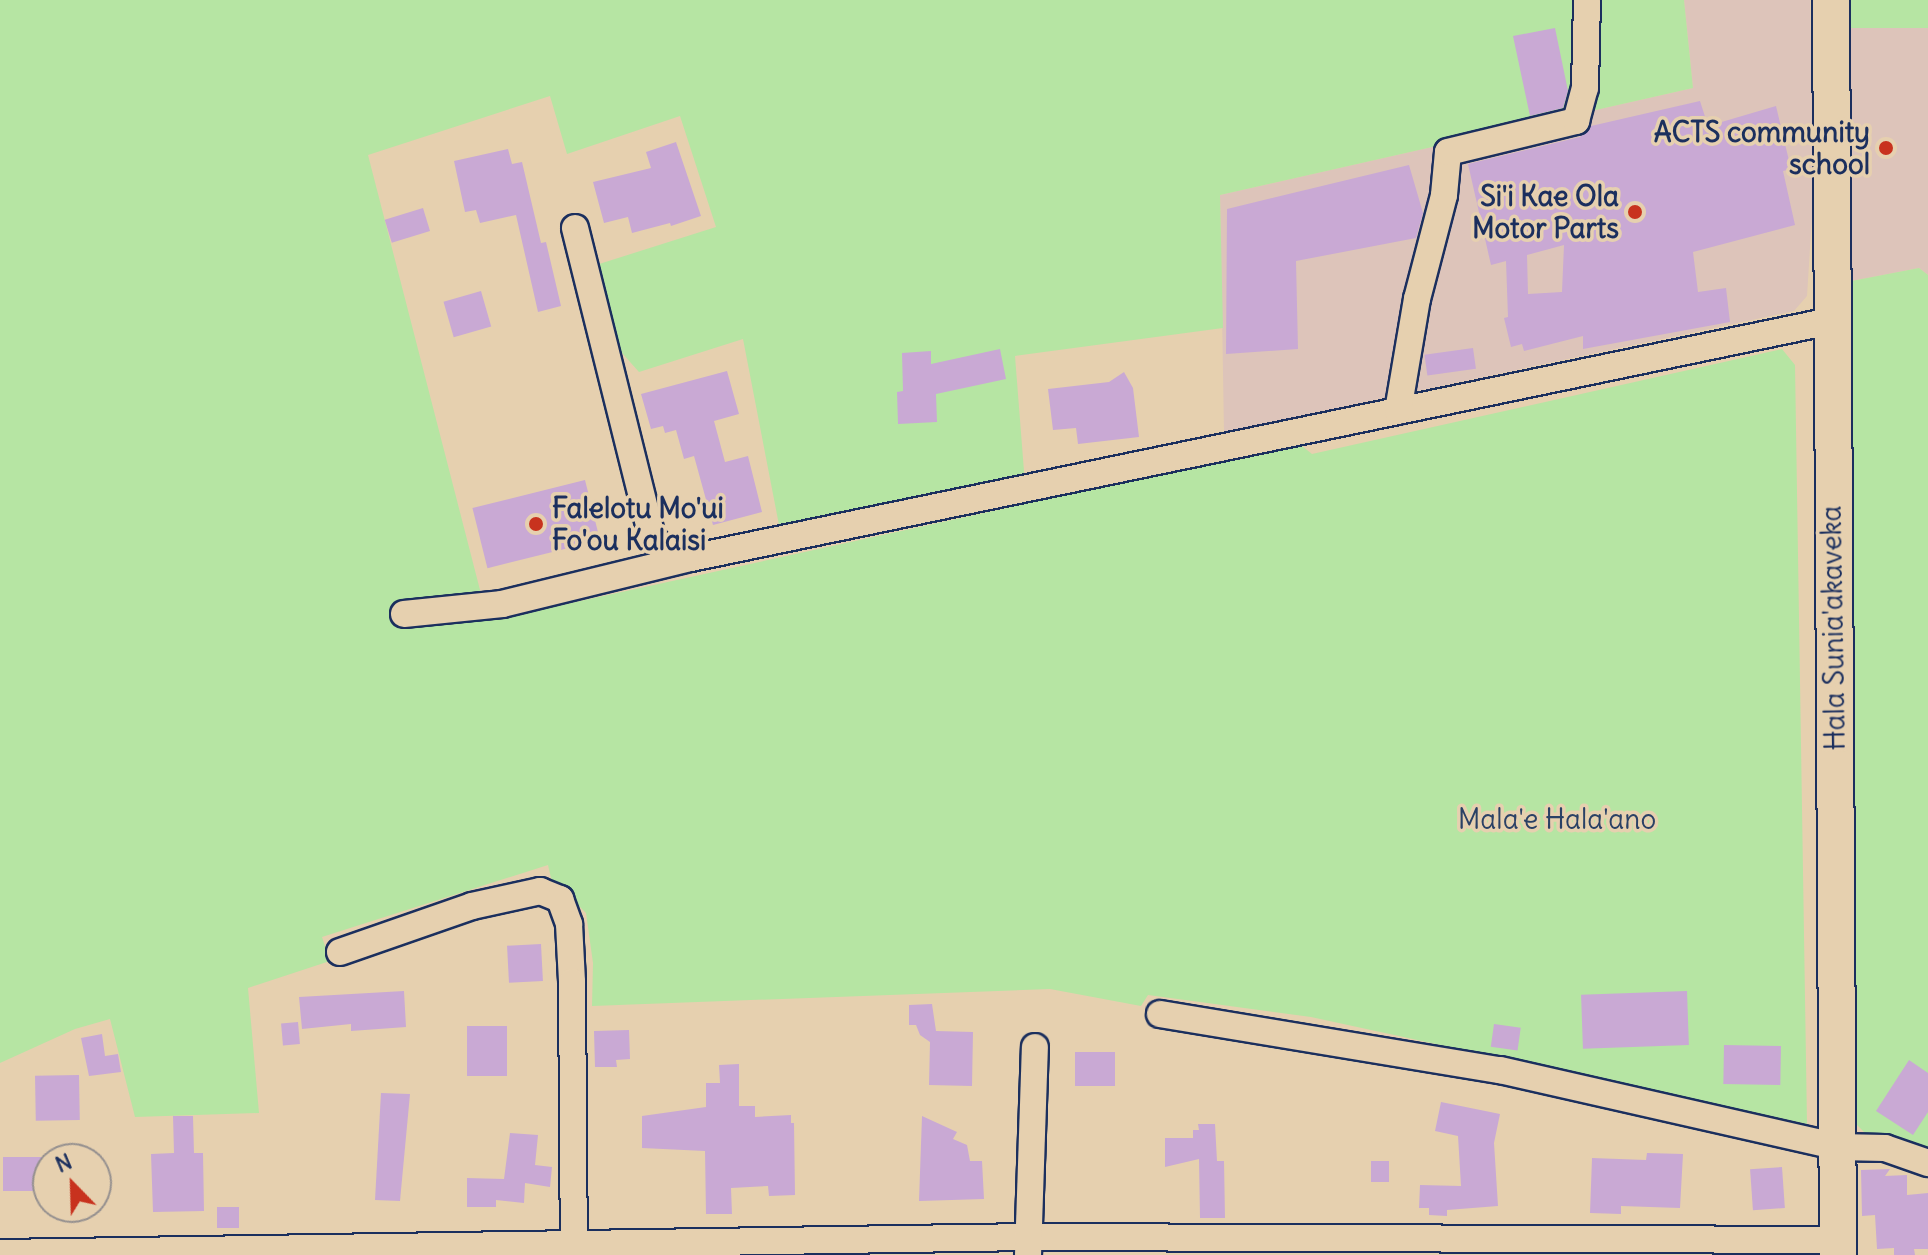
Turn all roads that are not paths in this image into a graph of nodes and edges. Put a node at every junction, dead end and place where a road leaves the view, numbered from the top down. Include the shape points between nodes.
1 (1587, 0) edge
2 (1831, 0) edge
3 (575, 228) dead end
4 (1830, 321) junction
5 (1398, 411) junction
6 (691, 558) junction
7 (404, 614) dead end
8 (340, 952) dead end
9 (1160, 1014) dead end
10 (1035, 1047) dead end
11 (1838, 1147) junction
12 (1928, 1163) edge
13 (1028, 1246) edge
14 (1430, 1246) edge
15 (1838, 1248) edge
16 (574, 1250) edge
17 (0, 1253) edge

1 - 5 street via 1585,88 1576,121 1448,152 1444,195 1417,299
2 - 4 street, Hala Sunia'akaveka
3 - 6 street via 652,537 666,553
4 - 5 street
4 - 11 street, Hala Sunia'akaveka
5 - 6 street
6 - 7 street via 502,604
8 - 16 street via 472,906 540,891 560,899 569,924 572,982
9 - 11 street via 1500,1070
10 - 13 street
11 - 12 street via 1885,1148
11 - 15 street, Hala Sunia'akaveka
13 - 14 street
13 - 16 street
14 - 15 street
16 - 17 street

